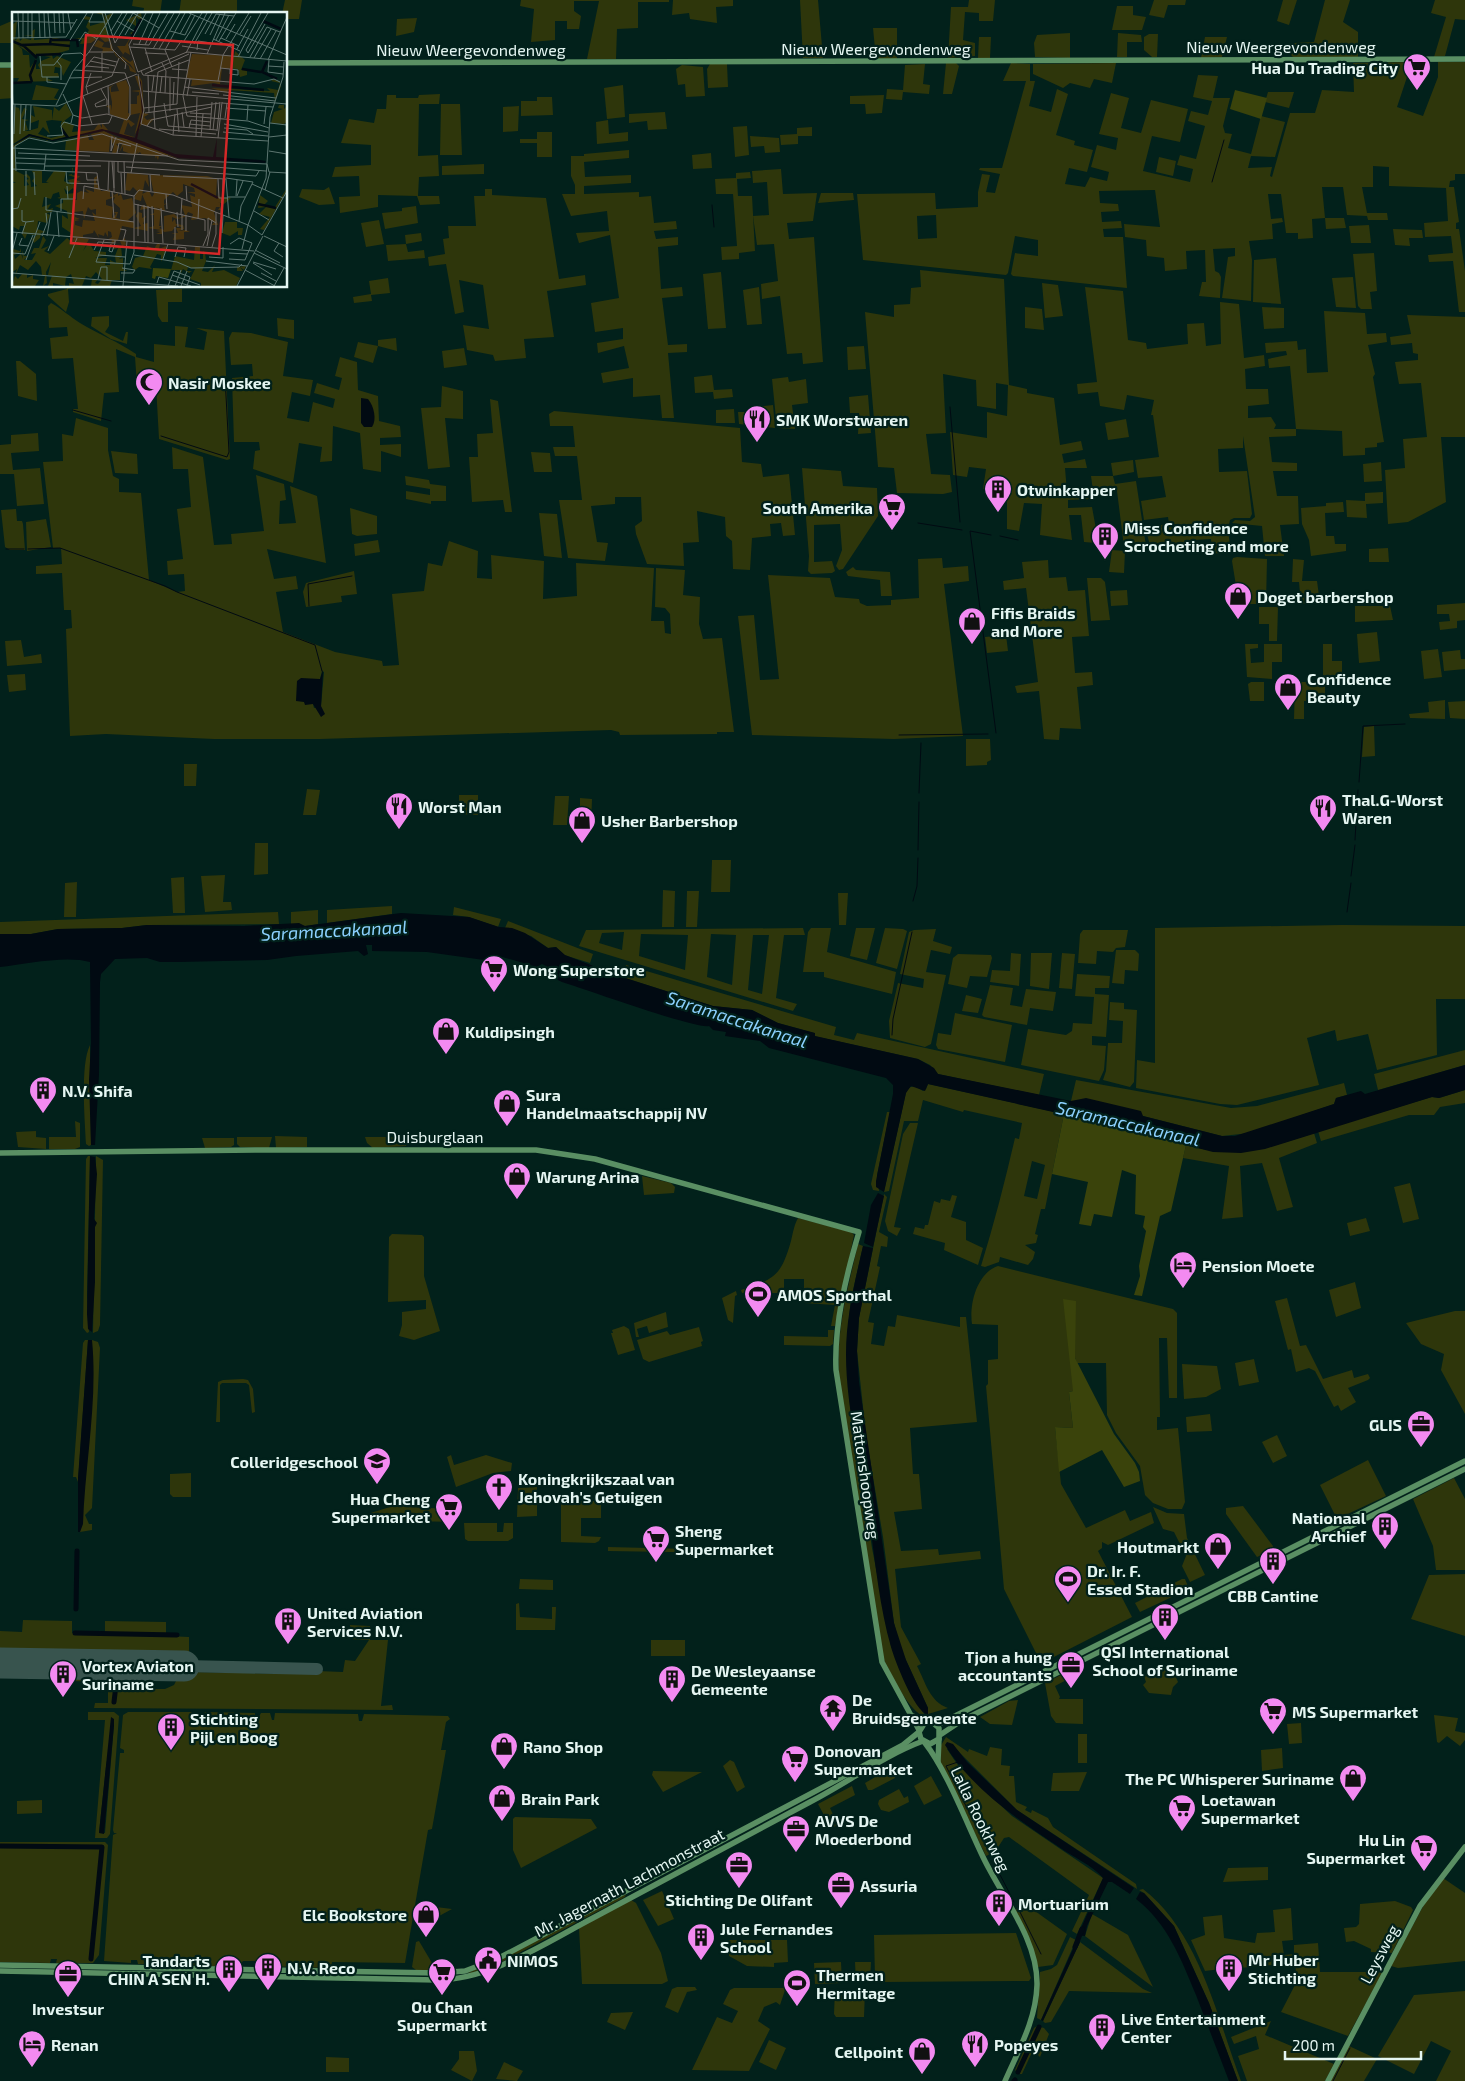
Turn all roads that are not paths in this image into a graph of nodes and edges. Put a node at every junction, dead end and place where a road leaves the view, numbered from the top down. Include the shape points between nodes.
1 (1465, 60) edge
2 (288, 63) edge
3 (0, 1153) edge
4 (859, 1232) joint
5 (1465, 1461) edge
6 (1465, 1469) edge
7 (1209, 1588) junction
8 (1213, 1595) junction
9 (1155, 1615) junction
10 (1158, 1622) junction
11 (913, 1716) junction
12 (932, 1723) junction
13 (919, 1731) junction
14 (939, 1737) junction
15 (924, 1742) junction
16 (938, 1763) junction
17 (856, 1773) junction
18 (725, 1838) junction
19 (729, 1845) junction
20 (1465, 1847) edge
21 (702, 1850) junction
22 (706, 1857) junction
23 (0, 1965) edge
24 (0, 1971) edge
25 (1005, 2081) edge
26 (1328, 2081) edge

1 - 2 street, Nieuw Weergevondenweg
3 - 4 street, Duisburglaan via 536,1150 595,1159
4 - 11 street, Mattonshoopweg via 839,1317 836,1370 882,1662
5 - 7 street
6 - 8 street
7 - 8 street
7 - 9 street
8 - 10 street
9 - 10 street
9 - 12 street via 941,1723
10 - 14 street via 958,1723
11 - 12 street
11 - 13 street, Mattonshoopweg
12 - 13 street via 924,1724
12 - 14 street via 939,1728
13 - 15 street
13 - 17 street, Mr. Jagernath Lachmonstraat via 903,1745
14 - 15 street via 933,1743
14 - 16 street, Lalla Rookhweg
15 - 16 street, Lalla Rookhweg
15 - 17 street, Mr. Jagernath Lachmonstraat
16 - 25 street, Lalla Rookhweg via 1034,1959 1037,1983 1033,2016
17 - 18 street, Mr. Jagernath Lachmonstraat
17 - 19 street, Mr. Jagernath Lachmonstraat
18 - 19 street
18 - 21 street, Mr. Jagernath Lachmonstraat
19 - 22 street, Mr. Jagernath Lachmonstraat
20 - 26 street, Leysweg via 1420,1906
21 - 22 street
21 - 23 street, Mr. Jagernath Lachmonstraat via 498,1958 465,1971
22 - 24 street, Mr. Jagernath Lachmonstraat via 502,1965 482,1974 452,1980

